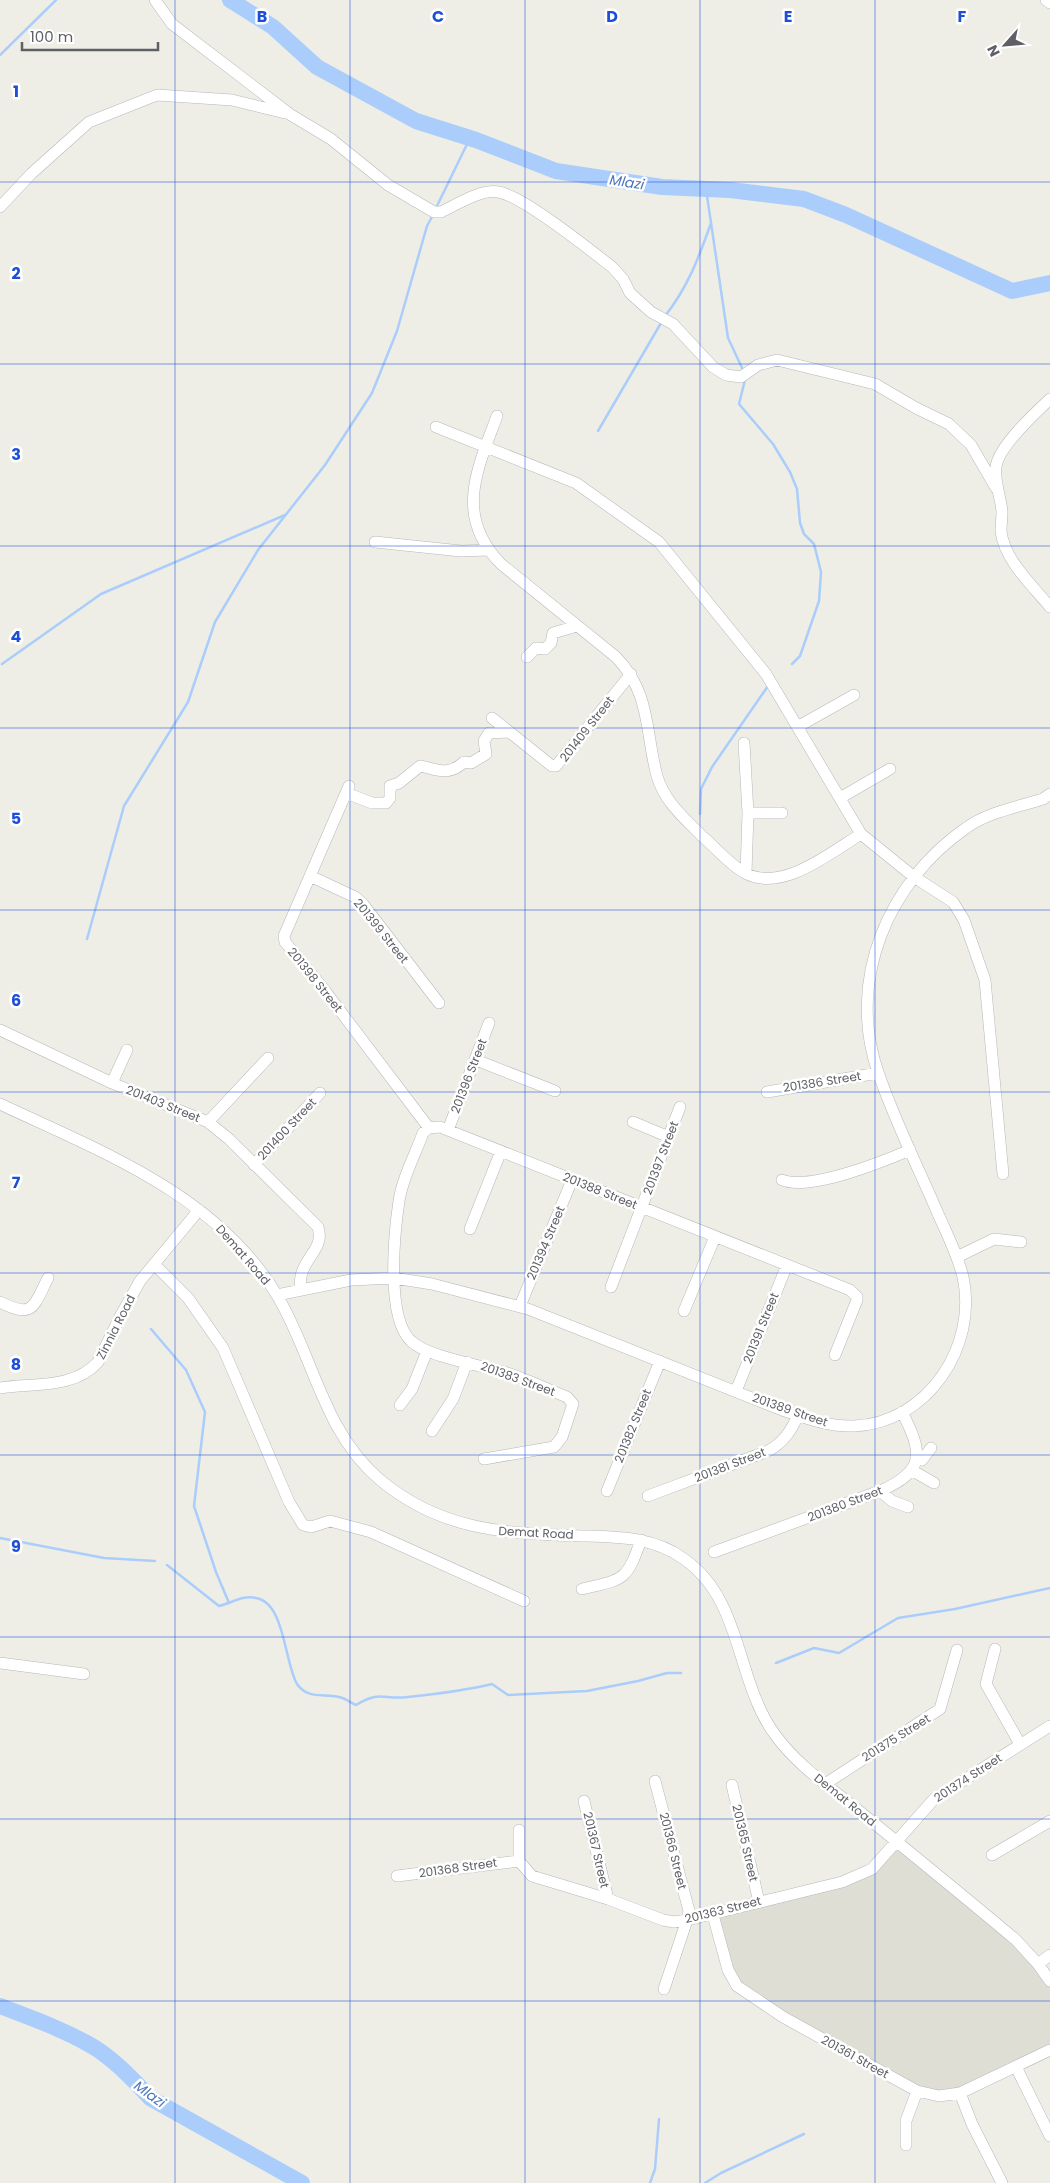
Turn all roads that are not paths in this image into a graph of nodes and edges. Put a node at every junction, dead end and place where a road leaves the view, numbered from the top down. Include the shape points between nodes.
1 (155, 0) edge
2 (1046, 0) edge
3 (1050, 4) edge
4 (291, 115) junction
5 (0, 207) edge
6 (1050, 399) edge
7 (497, 416) dead end
8 (436, 427) dead end
9 (485, 448) junction
10 (996, 488) junction
11 (375, 542) dead end
12 (488, 550) junction
13 (1050, 607) edge
14 (577, 626) junction
15 (527, 657) dead end
16 (631, 674) junction
17 (854, 694) dead end
18 (492, 718) dead end
19 (798, 726) junction
20 (509, 732) junction
21 (744, 743) dead end
22 (890, 769) dead end
23 (1050, 794) edge
24 (840, 798) junction
25 (748, 813) junction
26 (782, 813) dead end
27 (861, 834) junction
28 (746, 874) junction
29 (310, 876) junction
30 (914, 877) junction
31 (439, 1003) dead end
32 (489, 1022) dead end
33 (0, 1030) edge
34 (127, 1050) dead end
35 (268, 1058) dead end
36 (476, 1060) junction
37 (878, 1073) junction
38 (112, 1083) junction
39 (555, 1091) dead end
40 (767, 1092) dead end
41 (320, 1093) dead end
42 (0, 1104) edge
43 (680, 1107) dead end
44 (208, 1122) junction
45 (633, 1122) dead end
46 (429, 1128) junction
47 (448, 1130) junction
48 (669, 1137) junction
49 (910, 1150) junction
50 (501, 1151) junction
51 (254, 1165) junction
52 (1003, 1174) dead end
53 (572, 1180) junction
54 (782, 1180) dead end
55 (643, 1208) junction
56 (199, 1210) junction
57 (470, 1229) dead end
58 (715, 1237) junction
59 (1021, 1242) dead end
60 (956, 1256) junction
61 (154, 1264) junction
62 (787, 1265) junction
63 (48, 1278) dead end
64 (394, 1278) junction
65 (611, 1287) dead end
66 (300, 1289) junction
67 (277, 1295) junction
68 (0, 1302) edge
69 (520, 1306) junction
70 (684, 1311) dead end
71 (427, 1351) junction
72 (835, 1355) dead end
73 (660, 1361) junction
74 (467, 1362) junction
75 (0, 1388) edge
76 (736, 1391) junction
77 (400, 1405) dead end
78 (902, 1412) junction
79 (798, 1416) junction
80 (432, 1431) dead end
81 (932, 1448) dead end
82 (916, 1457) junction
83 (484, 1459) dead end
84 (913, 1471) junction
85 (934, 1482) dead end
86 (607, 1491) dead end
87 (880, 1491) junction
88 (648, 1496) dead end
89 (908, 1507) dead end
90 (641, 1540) junction
91 (714, 1552) dead end
92 (582, 1589) dead end
93 (524, 1601) dead end
94 (995, 1649) dead end
95 (957, 1650) dead end
96 (0, 1663) edge
97 (84, 1674) dead end
98 (1050, 1726) edge
99 (1020, 1744) junction
100 (655, 1781) dead end
101 (824, 1784) junction
102 (732, 1785) dead end
103 (584, 1801) dead end
104 (1050, 1821) edge
105 (519, 1830) dead end
106 (897, 1842) junction
107 (992, 1855) dead end
108 (519, 1861) junction
109 (398, 1876) dead end
110 (608, 1899) junction
111 (759, 1902) junction
112 (713, 1914) junction
113 (687, 1920) junction
114 (1050, 1955) edge
115 (1038, 1964) junction
116 (1050, 1980) edge
117 (664, 1989) dead end
118 (1050, 2050) edge
119 (1016, 2067) junction
120 (917, 2091) junction
121 (960, 2093) junction
122 (1050, 2136) edge
123 (906, 2145) dead end
124 (1002, 2183) edge

1 - 4 street via 172,24
2 - 3 street
4 - 5 street via 232,100 157,95 89,122
4 - 10 street via 331,139 388,185 434,212 441,212 482,193 498,192 518,200 612,267 630,293 651,312 674,324 713,367 726,375 741,377 758,365 777,360 875,384 949,424 971,445
6 - 10 street via 1000,455
7 - 9 street
8 - 9 street
9 - 12 street via 472,502 475,524
9 - 19 street via 576,483 659,542 766,674
10 - 13 street via 1005,547
11 - 12 street via 461,551
12 - 14 street
14 - 15 street via 553,633 551,643 545,648 536,648
14 - 16 street via 616,657
16 - 20 street, 201409 Street via 556,766
16 - 28 street via 642,696 663,791 680,814
17 - 19 street
18 - 20 street, 201409 Street
19 - 24 street
20 - 29 street, 201398 Street via 489,733 484,741 486,754 457,768 435,772 420,766 399,784 390,786 390,798 386,803 372,803 347,790
21 - 25 street
22 - 24 street
23 - 30 street, 201389 Street via 966,828 930,858
24 - 27 street
25 - 26 street
25 - 28 street
27 - 28 street via 787,876 766,879
27 - 30 street
29 - 31 street, 201399 Street via 363,904
29 - 46 street, 201398 Street via 284,936 285,942
30 - 37 street, 201389 Street via 890,912 880,934 870,972 867,1014
30 - 52 street via 953,902 964,920 983,972 996,1077
32 - 36 street, 201396 Street
33 - 38 street, 201403 Street
34 - 38 street
35 - 44 street
36 - 39 street
36 - 47 street, 201396 Street
37 - 40 street, 201386 Street
37 - 49 street, 201389 Street
38 - 44 street, 201403 Street
41 - 51 street, 201400 Street
42 - 56 street, Demat Road via 139,1171
43 - 48 street, 201397 Street
44 - 51 street, 201403 Street
45 - 48 street
46 - 47 street, 201388 Street
46 - 64 street via 423,1133 399,1200
47 - 50 street, 201388 Street
48 - 55 street, 201397 Street
49 - 54 street via 864,1169 796,1184
49 - 60 street, 201389 Street
50 - 53 street, 201388 Street
50 - 57 street
51 - 66 street, 201403 Street via 318,1227 320,1239 303,1269
53 - 55 street, 201388 Street
53 - 69 street, 201394 Street
55 - 58 street, 201388 Street
55 - 65 street, 201397 Street
56 - 61 street, Zinnia Road
56 - 67 street, Demat Road via 238,1245
58 - 62 street, 201388 Street
58 - 70 street
59 - 60 street via 994,1239
60 - 78 street, 201389 Street via 966,1294 961,1341 954,1358 932,1389
61 - 75 street, Zinnia Road via 129,1300 92,1369 58,1382
61 - 93 street via 188,1298 223,1348 289,1502 303,1526 330,1522 371,1532
62 - 72 street, 201388 Street via 850,1290 857,1297
62 - 76 street, 201391 Street
63 - 68 street via 29,1310 16,1310
64 - 66 street, 201389 Street via 337,1281
64 - 69 street, 201389 Street
64 - 71 street, 201383 Street via 399,1321 411,1342
66 - 67 street, 201389 Street
67 - 90 street, Demat Road via 333,1422 359,1460 401,1496 427,1511 482,1529
69 - 73 street, 201389 Street
71 - 74 street, 201383 Street
71 - 77 street via 412,1389
73 - 76 street, 201389 Street
73 - 86 street, 201382 Street
74 - 80 street via 453,1399
74 - 83 street, 201383 Street via 567,1397 573,1404 562,1437 554,1447
76 - 79 street, 201389 Street
78 - 79 street, 201389 Street via 884,1420 855,1426 825,1424
78 - 82 street via 911,1429
79 - 88 street, 201381 Street via 788,1436 768,1451
81 - 82 street via 922,1460
82 - 84 street
84 - 85 street
84 - 87 street, 201380 Street via 897,1484
87 - 89 street via 892,1501
87 - 91 street, 201380 Street
90 - 92 street via 632,1566 624,1576 617,1581
90 - 101 street, Demat Road via 676,1554 710,1583 728,1617 765,1719 788,1751
94 - 99 street via 986,1684
95 - 101 street, 201375 Street via 940,1709
96 - 97 street
98 - 99 street, 201374 Street
99 - 106 street, 201374 Street via 934,1800
100 - 113 street, 201366 Street via 688,1911
101 - 106 street, Demat Road
102 - 111 street, 201365 Street
103 - 110 street, 201367 Street
104 - 107 street
105 - 108 street
106 - 111 street, 201363 Street via 872,1869 855,1878
106 - 115 street, Demat Road via 1010,1935
108 - 109 street, 201368 Street
108 - 110 street, 201363 Street via 532,1876
110 - 113 street, 201363 Street via 664,1920
111 - 112 street, 201363 Street
112 - 113 street, 201363 Street
112 - 120 street, 201361 Street via 728,1970 737,1986 783,2017
113 - 117 street
114 - 115 street
115 - 116 street, Demat Road
118 - 119 street, 201361 Street
119 - 121 street, 201361 Street
119 - 122 street
120 - 121 street, 201361 Street via 939,2096
120 - 123 street via 906,2121
121 - 124 street

